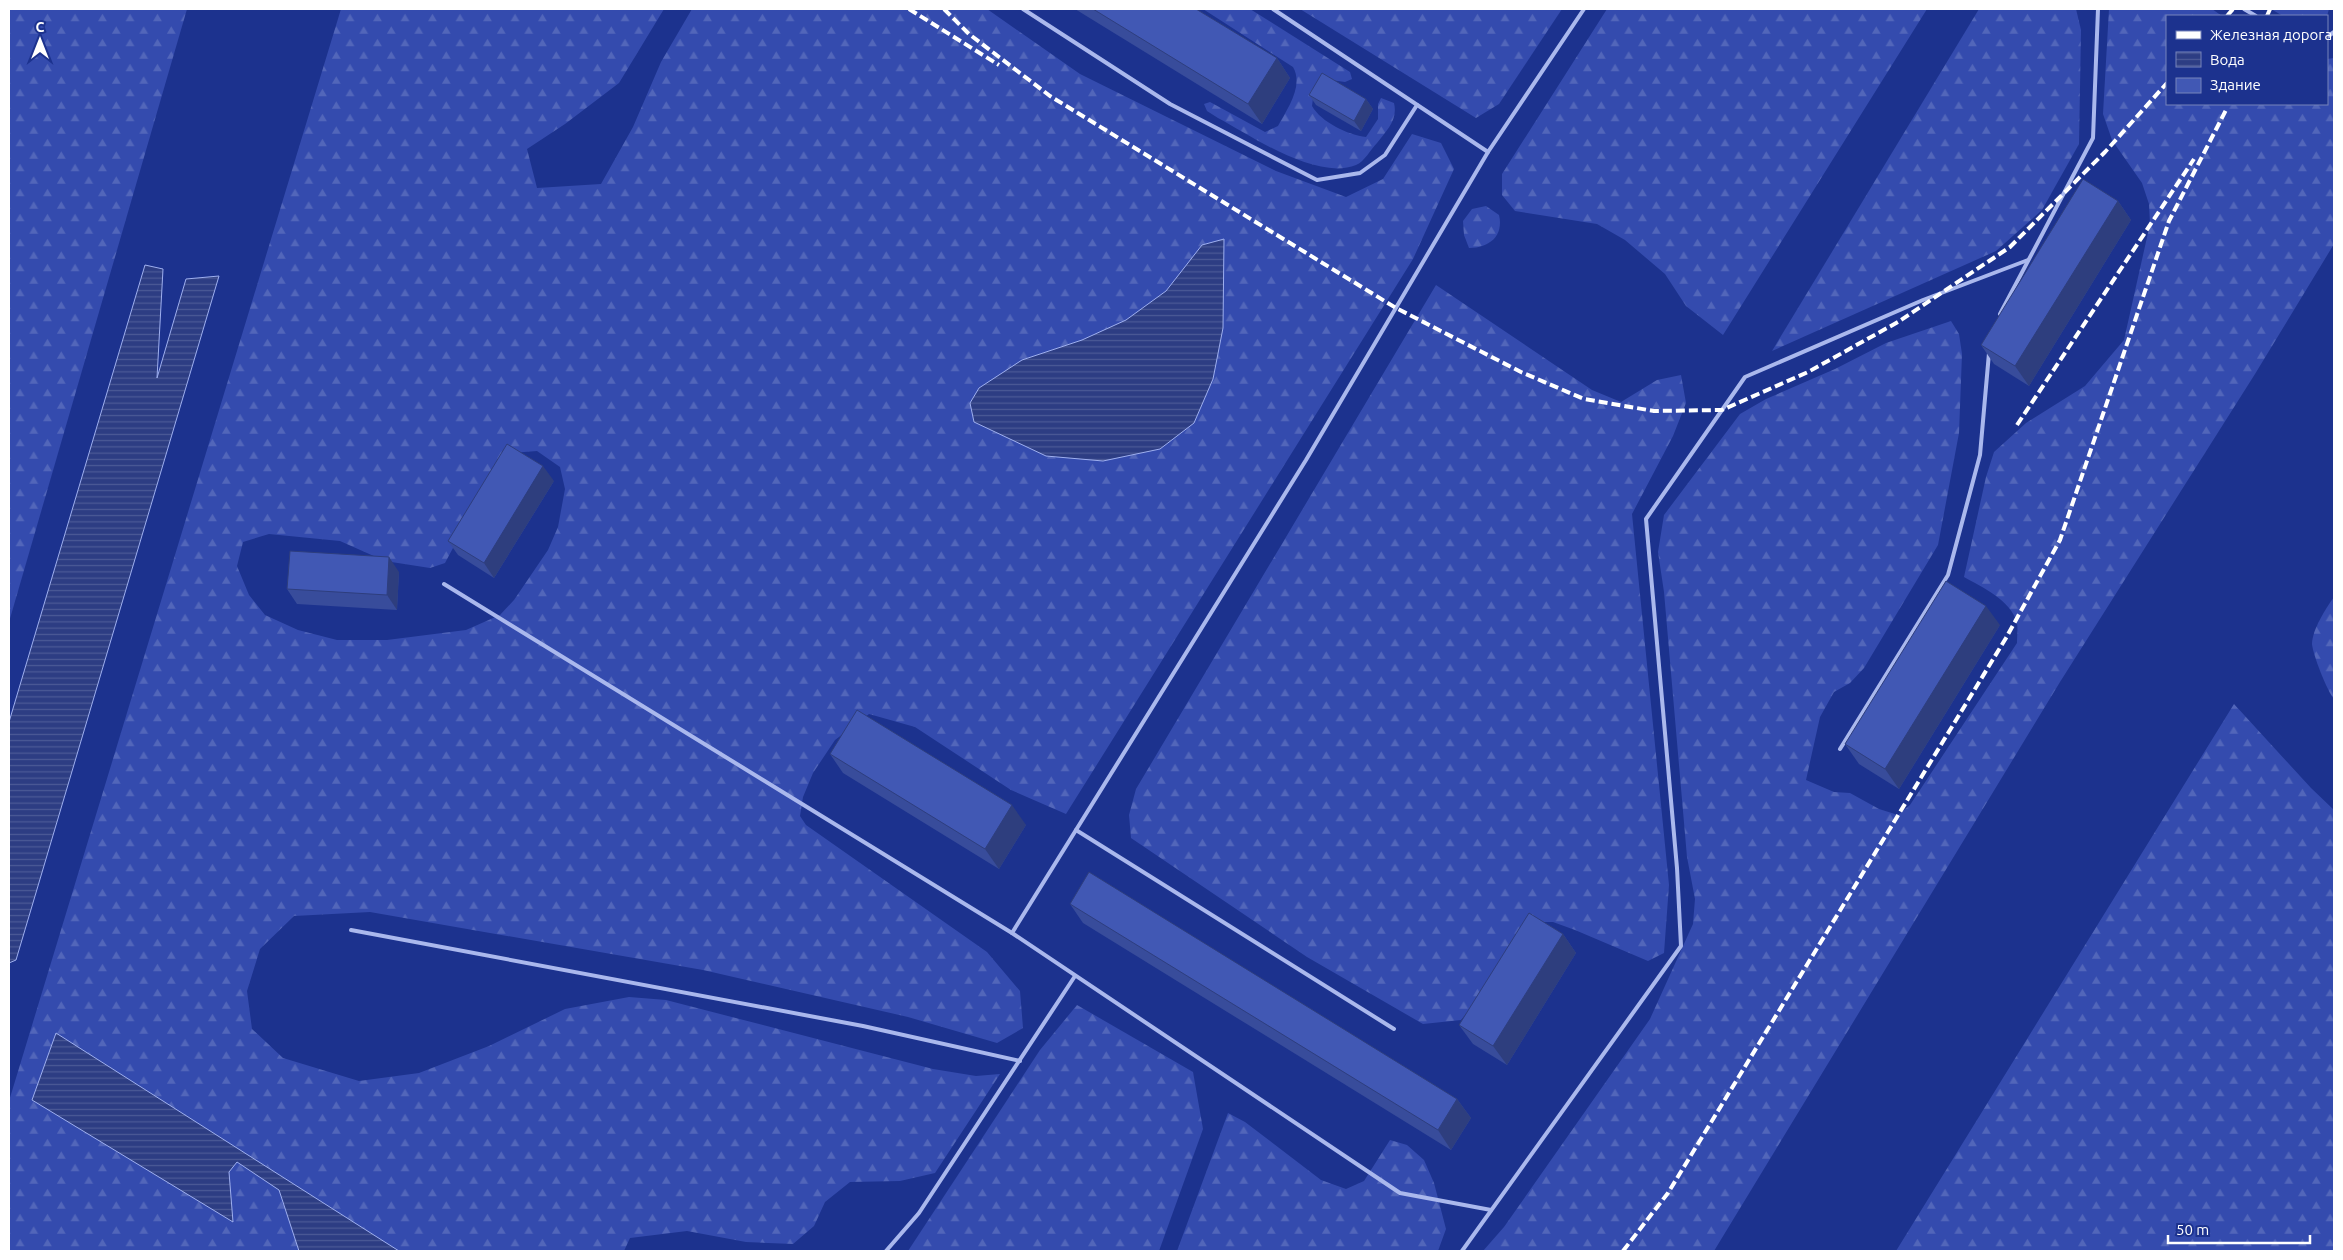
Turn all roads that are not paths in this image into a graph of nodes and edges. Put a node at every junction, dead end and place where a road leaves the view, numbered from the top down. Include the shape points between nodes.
1 (1023, 9) edge
2 (1273, 9) edge
3 (1584, 9) edge
4 (2098, 9) edge
5 (1417, 105) junction
6 (1488, 152) junction
7 (2028, 260) junction
8 (1999, 316) edge
9 (1989, 351) edge
10 (444, 584) dead end
11 (1840, 748) dead end
12 (1076, 830) junction
13 (351, 930) dead end
14 (1012, 933) junction
15 (1075, 976) junction
16 (1394, 1028) dead end
17 (1020, 1061) junction
18 (1491, 1210) junction
19 (886, 1251) edge
20 (1462, 1251) edge

1 - 5 lane via 1170,104 1317,180 1360,173 1386,155
2 - 5 lane
3 - 6 lane
4 - 7 lane via 2092,138
5 - 6 lane
6 - 12 lane via 1306,460
7 - 8 lane
7 - 18 lane via 1923,300 1745,377 1646,520 1681,946
9 - 11 lane via 1980,455 1948,575
10 - 14 lane
12 - 14 lane
12 - 16 lane
13 - 17 lane via 863,1026
14 - 15 lane
15 - 17 lane
15 - 18 lane via 1400,1193
17 - 19 lane via 919,1213
18 - 20 lane

